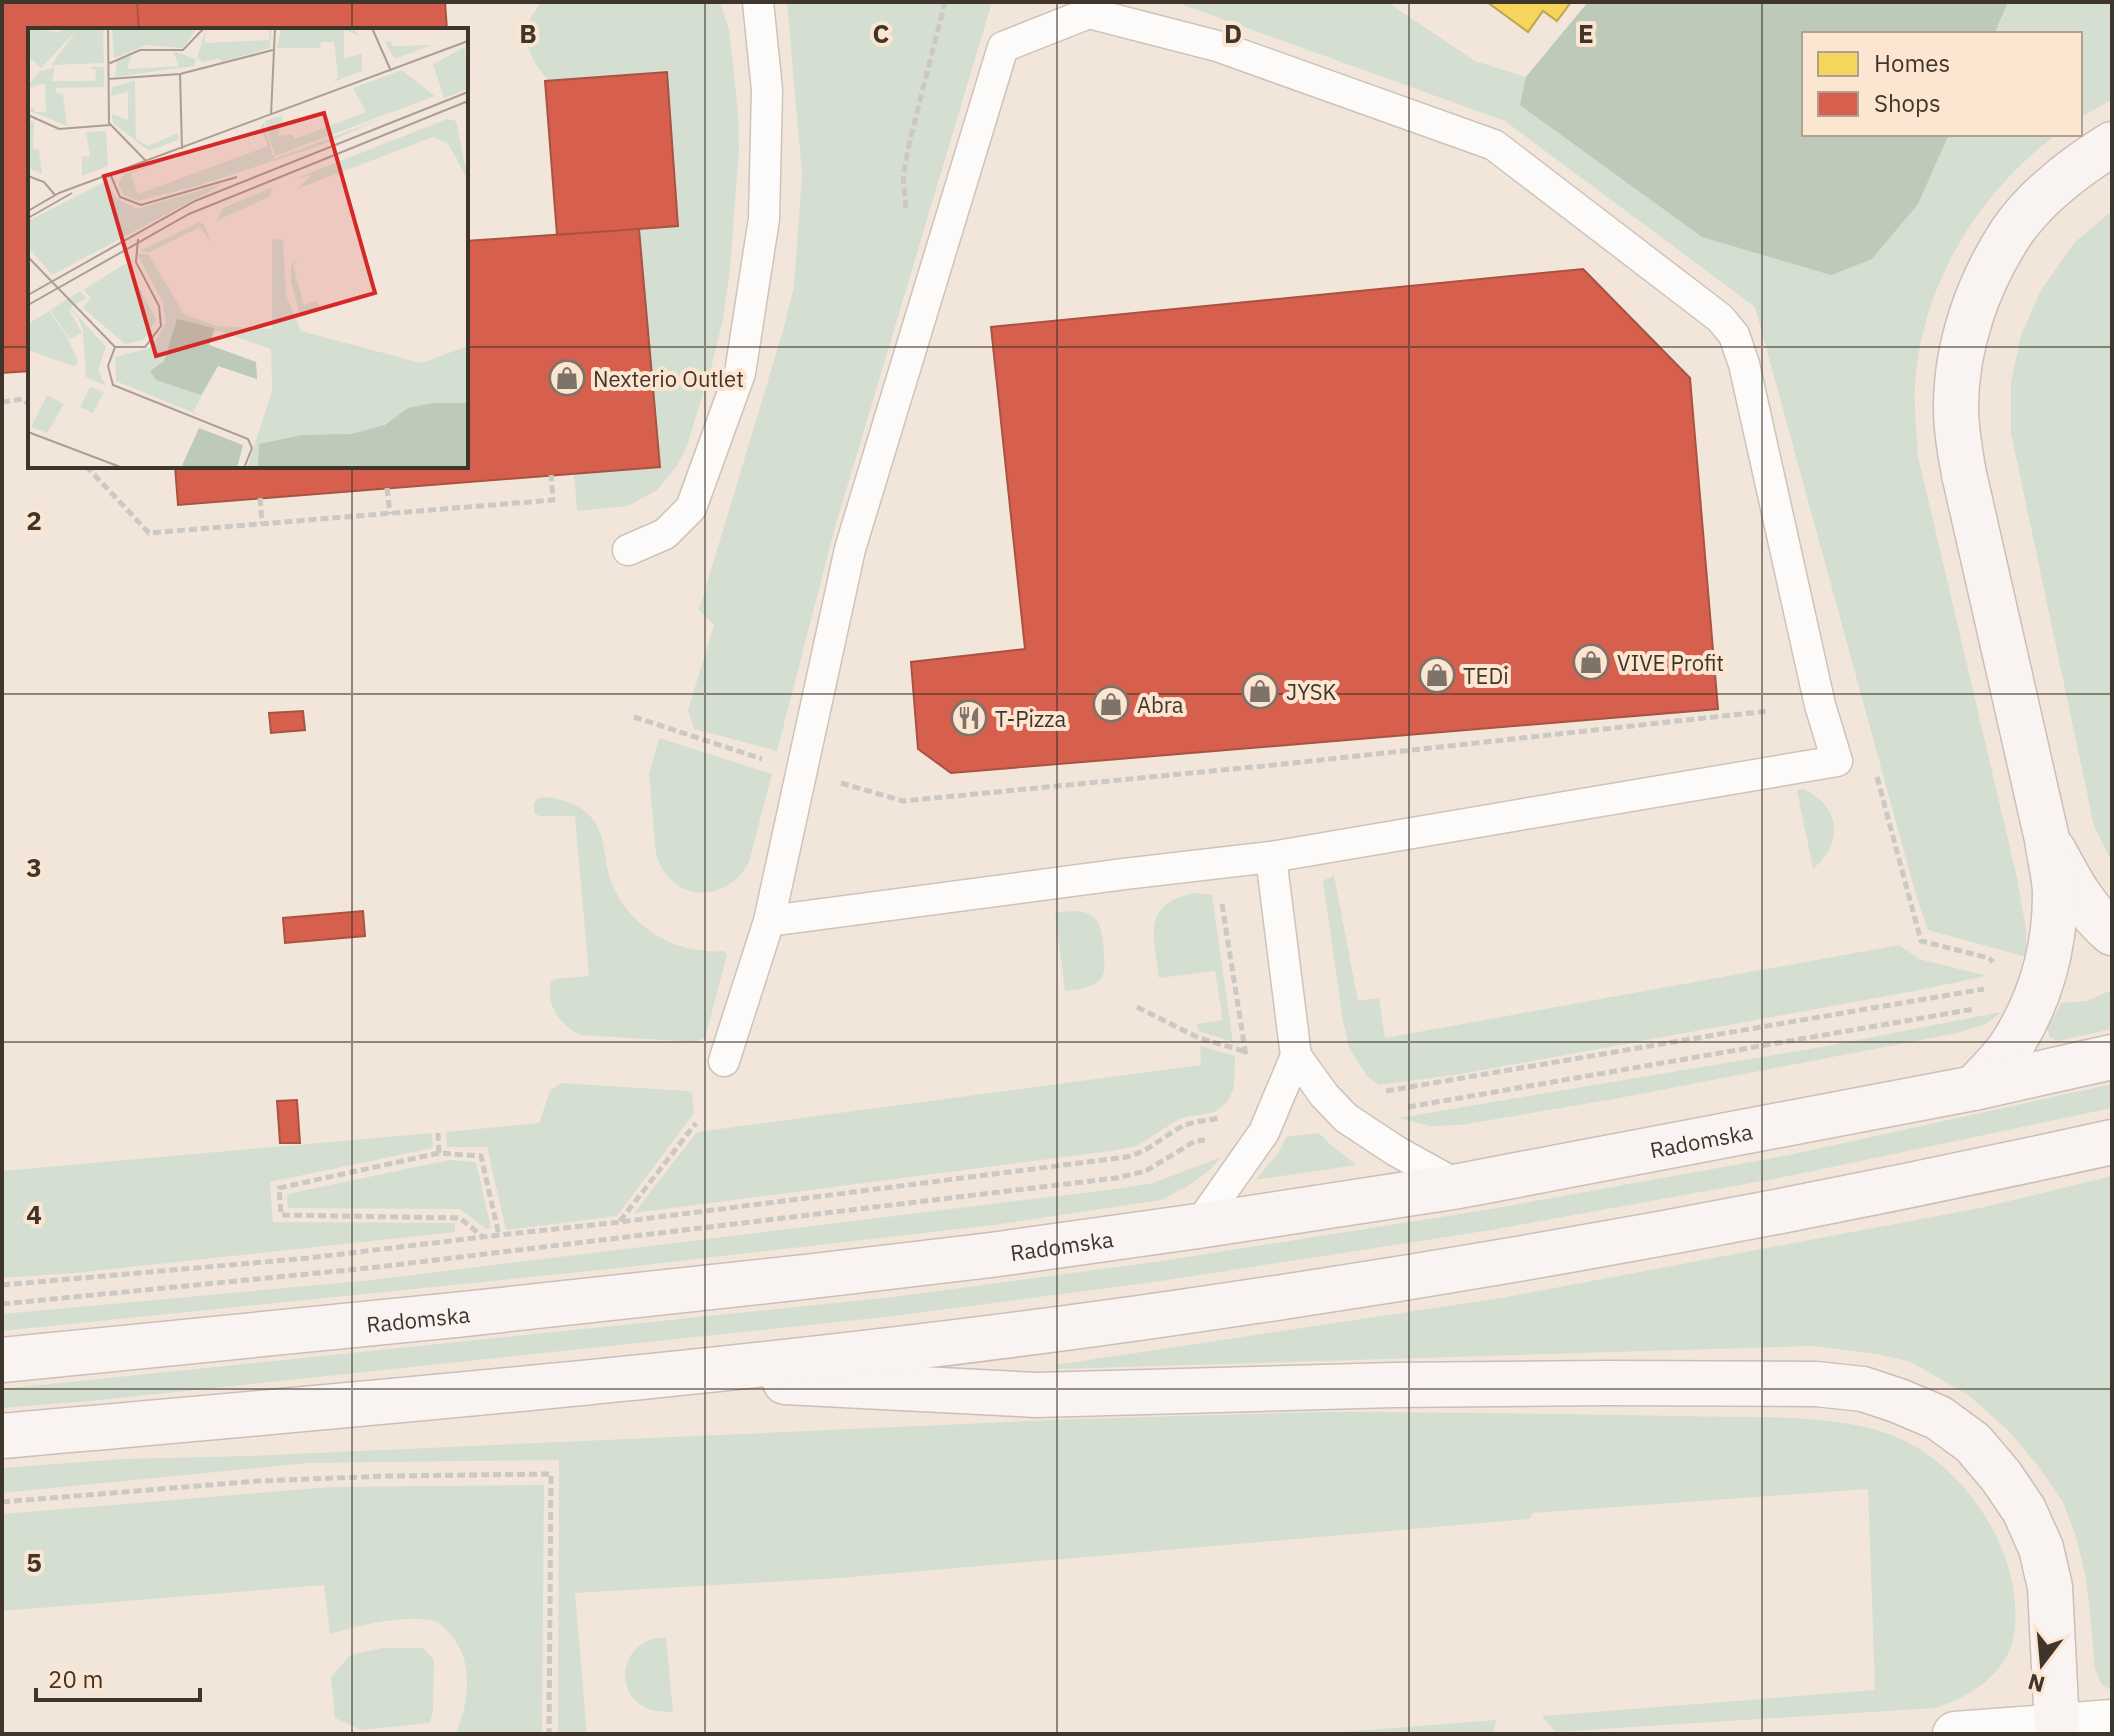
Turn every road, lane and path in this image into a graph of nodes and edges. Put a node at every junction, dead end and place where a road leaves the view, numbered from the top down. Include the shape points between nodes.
1 (758, 2) edge
2 (945, 2) edge
3 (2112, 144) edge
4 (908, 219) dead end
5 (27, 399) edge
6 (2, 402) edge
7 (88, 468) edge
8 (551, 475) dead end
9 (387, 488) dead end
10 (260, 498) dead end
11 (390, 514) junction
12 (262, 524) junction
13 (628, 550) dead end
14 (1769, 711) dead end
15 (634, 717) dead end
16 (750, 755) dead end
17 (1877, 776) dead end
18 (828, 779) dead end
19 (2047, 839) junction
20 (1271, 857) junction
21 (1215, 864) junction
22 (769, 921) junction
23 (2112, 933) edge
24 (1989, 958) dead end
25 (1992, 988) dead end
26 (1137, 1007) dead end
27 (1978, 1008) dead end
28 (1247, 1052) junction
29 (1296, 1056) junction
30 (2112, 1057) edge
31 (724, 1061) dead end
32 (1246, 1066) dead end
33 (1974, 1088) junction
34 (1373, 1093) dead end
35 (1399, 1109) dead end
36 (1227, 1115) dead end
37 (696, 1123) dead end
38 (438, 1133) dead end
39 (1209, 1140) dead end
40 (2112, 1142) edge
41 (439, 1153) junction
42 (1459, 1186) junction
43 (620, 1222) junction
44 (1198, 1226) junction
45 (499, 1235) junction
46 (484, 1238) junction
47 (2, 1285) edge
48 (2, 1304) edge
49 (2, 1360) edge
50 (659, 1376) junction
51 (2, 1436) edge
52 (2, 1502) edge
53 (2112, 1722) edge
54 (2057, 1726) junction
55 (549, 1734) edge
56 (1955, 1734) edge

1 - 13 lane via 767,90 764,219 740,373 691,508 665,534
2 - 4 path via 903,176
3 - 19 main road via 2062,180 2012,231 1981,288 1957,381 1964,474
5 - 6 path
7 - 12 path via 149,533
8 - 11 path via 553,500
9 - 11 path
10 - 12 path
11 - 12 path
14 - 18 path via 903,801
15 - 16 path
17 - 24 path via 1921,941
19 - 23 main road via 2075,889
19 - 33 main road via 2055,892 2043,978 2010,1048
20 - 21 lane
20 - 22 lane via 1837,761 1744,364 1734,335 1720,318 1494,145 1217,46 1089,13 1003,47 850,549
20 - 29 lane
21 - 22 lane
21 - 28 path
22 - 31 lane
25 - 34 path
26 - 28 path via 1199,1038
27 - 35 path
28 - 32 path
29 - 42 lane via 1346,1118
29 - 44 lane via 1264,1132
30 - 33 main road, Radomska
33 - 42 main road, Radomska
36 - 43 path via 1185,1125 1126,1157
37 - 43 path
38 - 41 path
39 - 48 path via 1195,1141 1146,1171 1116,1178 369,1268
40 - 50 main road via 1366,1285 981,1339
41 - 45 path via 481,1156
41 - 46 path via 279,1188 281,1215 460,1218
42 - 44 main road, Radomska
43 - 45 path
44 - 49 main road, Radomska via 797,1278
45 - 46 path
46 - 47 path
50 - 51 main road
50 - 54 main road via 1037,1395 1592,1383 1863,1389 1939,1418 1973,1443 2024,1510 2050,1587
52 - 55 path via 258,1481 551,1474
53 - 54 street
54 - 56 street

